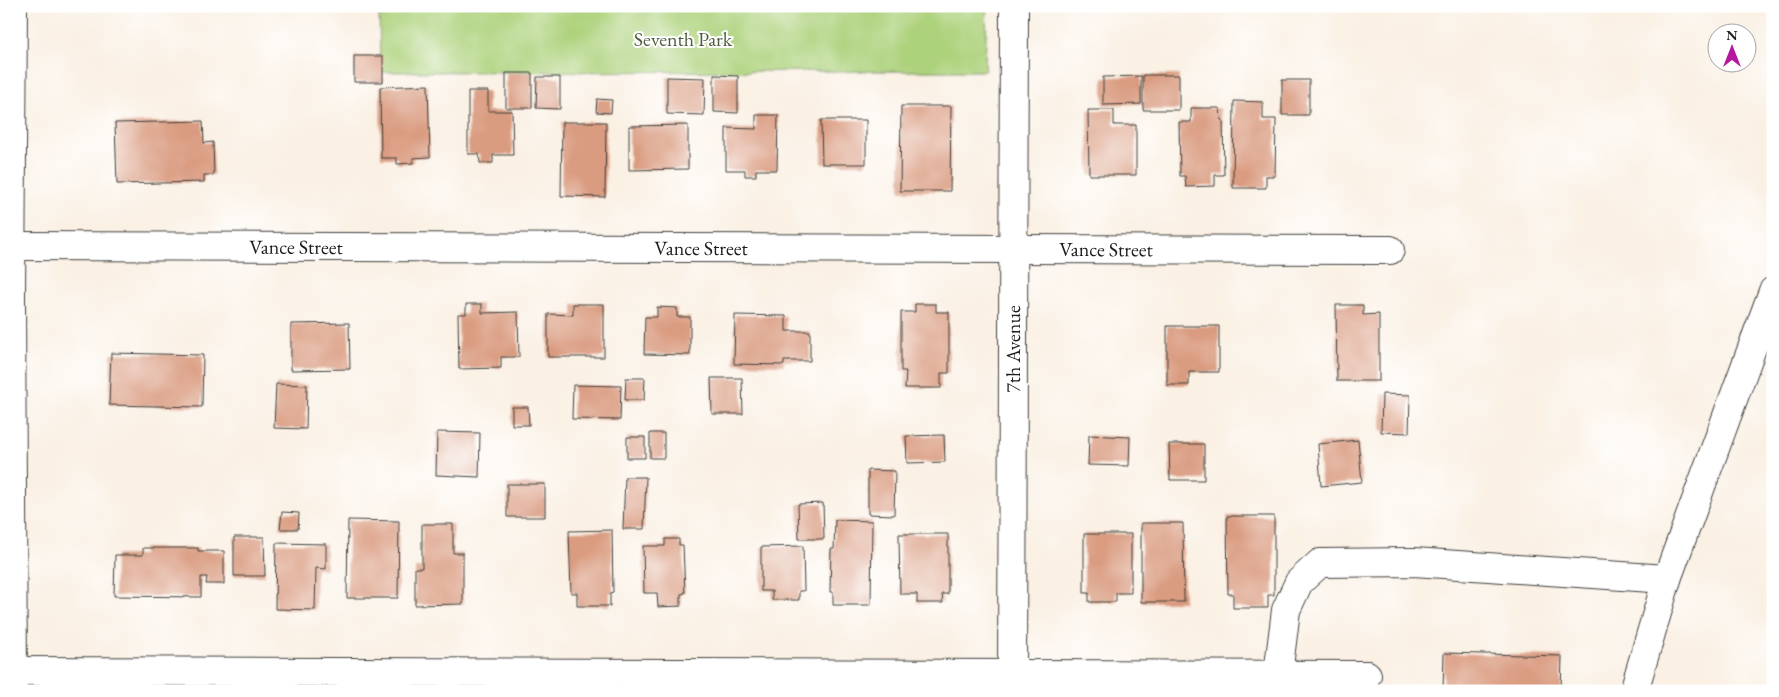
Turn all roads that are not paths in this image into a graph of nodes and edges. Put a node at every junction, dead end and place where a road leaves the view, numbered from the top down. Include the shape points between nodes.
1 (13, 6) edge
2 (1014, 6) edge
3 (9, 112) edge
4 (9, 179) edge
5 (12, 246) junction
6 (1013, 248) junction
7 (1390, 250) dead end
8 (1773, 291) edge
9 (9, 296) edge
10 (9, 539) edge
11 (1667, 579) junction
12 (1278, 674) junction
13 (1367, 675) dead end
14 (10, 678) edge
15 (1013, 683) edge
16 (1634, 691) edge

1 - 3 street
2 - 6 street, 7th Avenue
3 - 4 street
4 - 5 street
5 - 6 street, Vance Street
5 - 9 street
6 - 7 street, Vance Street
6 - 15 street, 7th Avenue
8 - 11 street
9 - 10 street
10 - 14 street
11 - 12 street via 1414,562 1320,563 1299,582 1286,610
11 - 16 street
12 - 13 street
12 - 15 street
14 - 15 street

